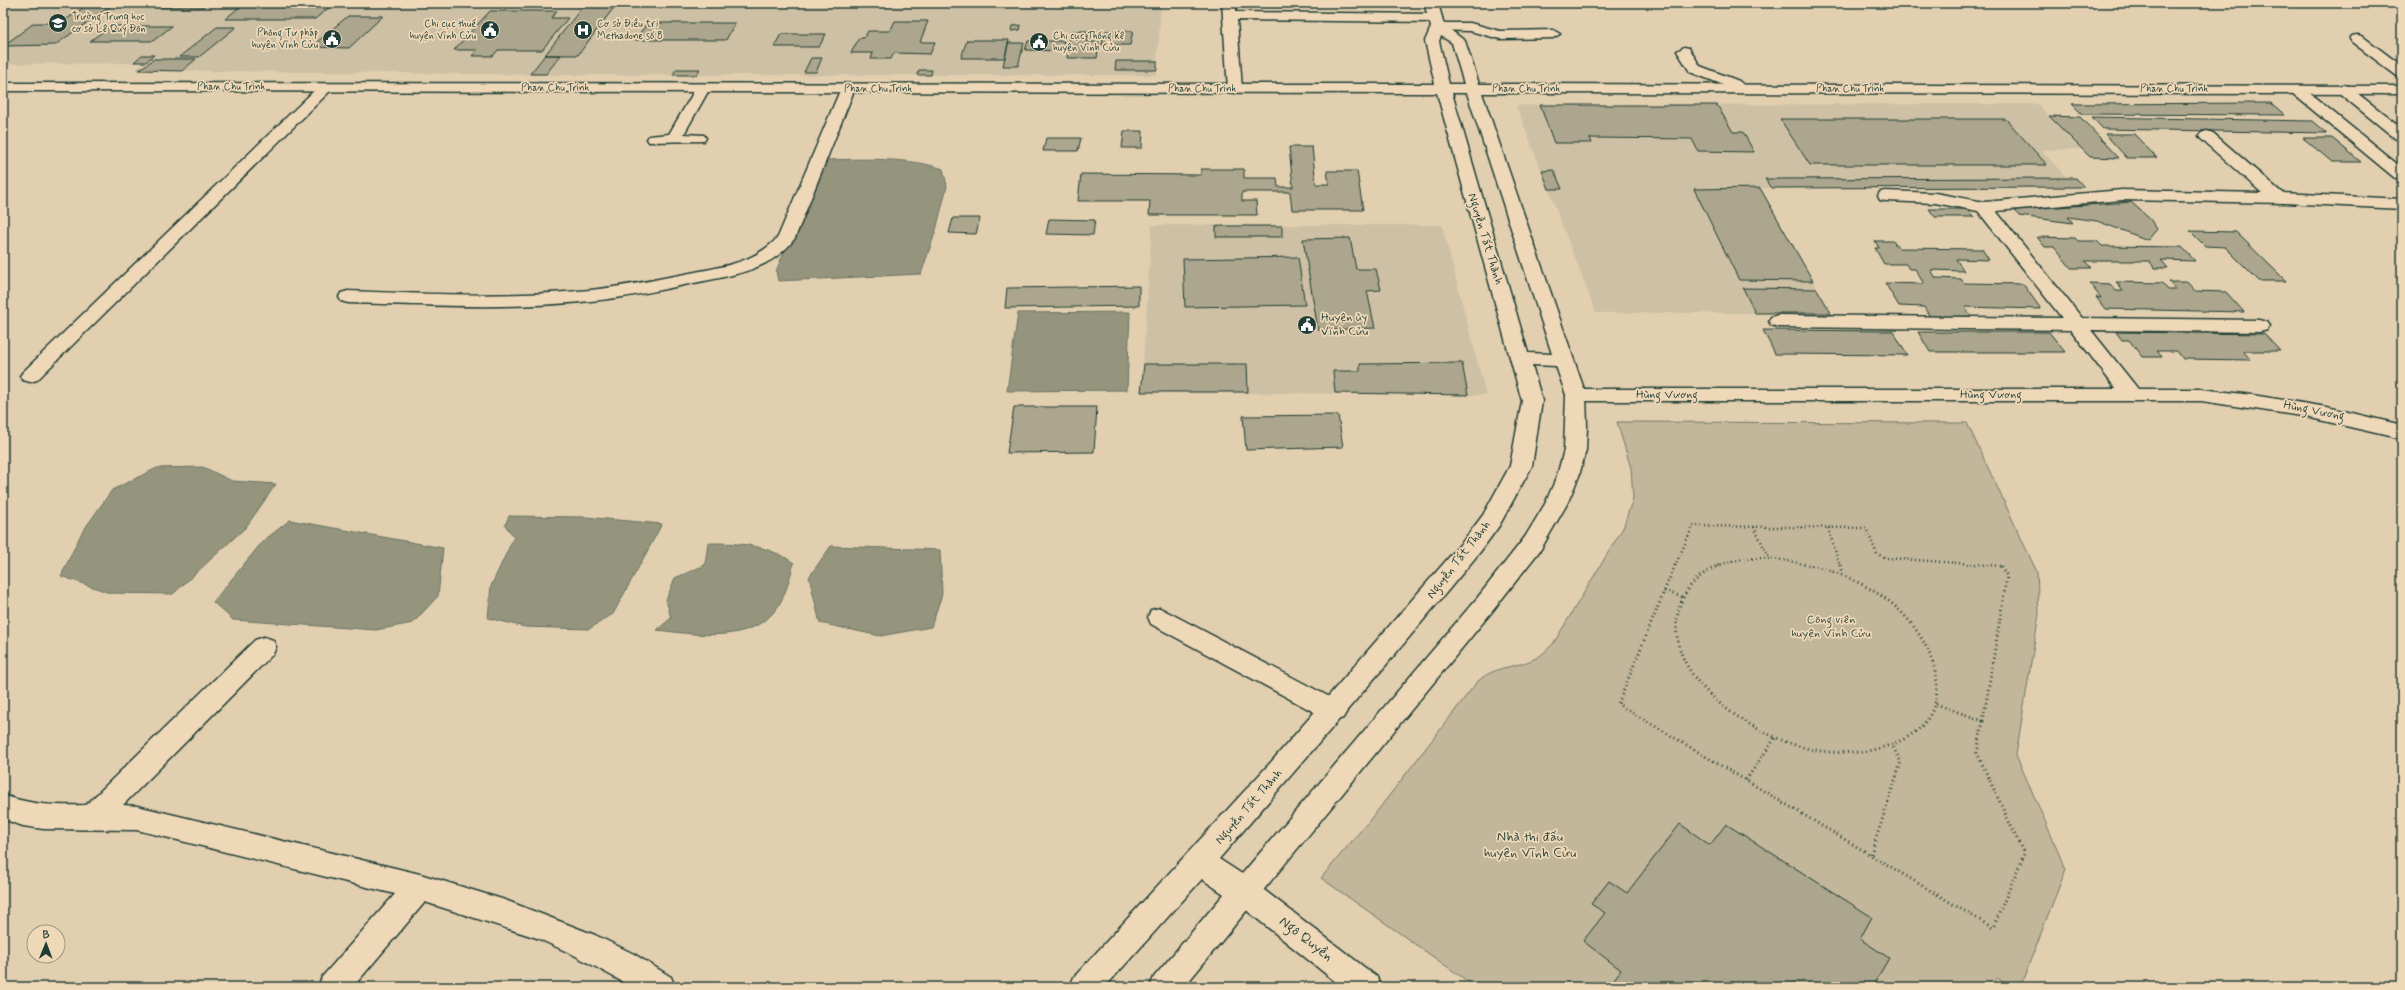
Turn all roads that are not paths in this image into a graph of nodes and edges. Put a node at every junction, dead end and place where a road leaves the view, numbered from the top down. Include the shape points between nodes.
1 (1431, 3) edge
2 (1230, 10) edge
3 (1437, 23) junction
4 (1553, 34) dead end
5 (2357, 39) dead end
6 (1684, 51) dead end
7 (2402, 72) edge
8 (3, 87) edge
9 (325, 88) junction
10 (703, 88) junction
11 (848, 88) junction
12 (1235, 89) junction
13 (1443, 89) junction
14 (1473, 89) junction
15 (1741, 89) junction
16 (2298, 90) junction
17 (2343, 90) junction
18 (2402, 90) edge
19 (2207, 136) dead end
20 (2402, 136) edge
21 (655, 138) dead end
22 (674, 138) junction
23 (698, 138) dead end
24 (2402, 176) edge
25 (1886, 196) dead end
26 (2278, 198) junction
27 (2402, 204) edge
28 (1984, 207) junction
29 (348, 297) dead end
30 (1778, 321) dead end
31 (2078, 325) junction
32 (2260, 326) dead end
33 (1522, 359) junction
34 (1564, 360) junction
35 (30, 376) dead end
36 (1576, 395) junction
37 (2132, 395) junction
38 (2402, 432) edge
39 (1160, 617) dead end
40 (264, 647) dead end
41 (1334, 711) junction
42 (3, 807) edge
43 (94, 816) junction
44 (1200, 862) junction
45 (420, 887) junction
46 (1245, 892) junction
47 (333, 987) edge
48 (660, 987) edge
49 (1085, 987) edge
50 (1165, 987) edge
51 (1366, 987) edge

1 - 3 main road, Nguyễn Tất Thành
2 - 3 main road
2 - 12 main road
3 - 4 main road via 1500,34
3 - 13 main road, Nguyễn Tất Thành via 1432,41
3 - 14 main road via 1458,41
5 - 7 main road
6 - 15 main road via 1695,69
8 - 9 main road, Phan Chu Trinh
9 - 10 main road, Phan Chu Trinh
9 - 35 main road
10 - 11 main road, Phan Chu Trinh
10 - 22 main road
11 - 12 main road, Phan Chu Trinh
11 - 29 main road via 786,238 779,248 766,258 686,279 630,291 590,296 480,301
12 - 13 main road, Phan Chu Trinh
13 - 14 main road, Phan Chu Trinh
13 - 33 main road, Nguyễn Tất Thành via 1476,211
14 - 15 main road, Phan Chu Trinh
14 - 34 main road
15 - 16 main road, Phan Chu Trinh
16 - 17 main road, Phan Chu Trinh
16 - 24 main road
17 - 18 main road, Phan Chu Trinh
17 - 20 main road
19 - 26 main road
21 - 22 main road
22 - 23 main road
25 - 28 main road via 1935,198
26 - 27 main road
26 - 28 main road via 2122,195
28 - 31 main road
30 - 31 main road
31 - 32 main road
31 - 37 main road
33 - 34 main road
33 - 41 main road, Nguyễn Tất Thành via 1532,401 1521,466 1491,520 1472,546
34 - 36 main road
36 - 37 main road, Hùng Vương
36 - 46 main road via 1578,427 1568,476 1556,504 1537,536 1486,604
37 - 38 main road, Hùng Vương via 2201,395 2286,405
39 - 41 main road
40 - 43 main road
41 - 44 main road, Nguyễn Tất Thành
42 - 43 main road via 29,816
43 - 45 main road via 137,818
44 - 46 main road, Ngô Quyền
44 - 49 main road, Nguyễn Tất Thành
45 - 47 main road
45 - 48 main road via 518,917 568,936 629,967
46 - 50 main road
46 - 51 main road, Ngô Quyền

